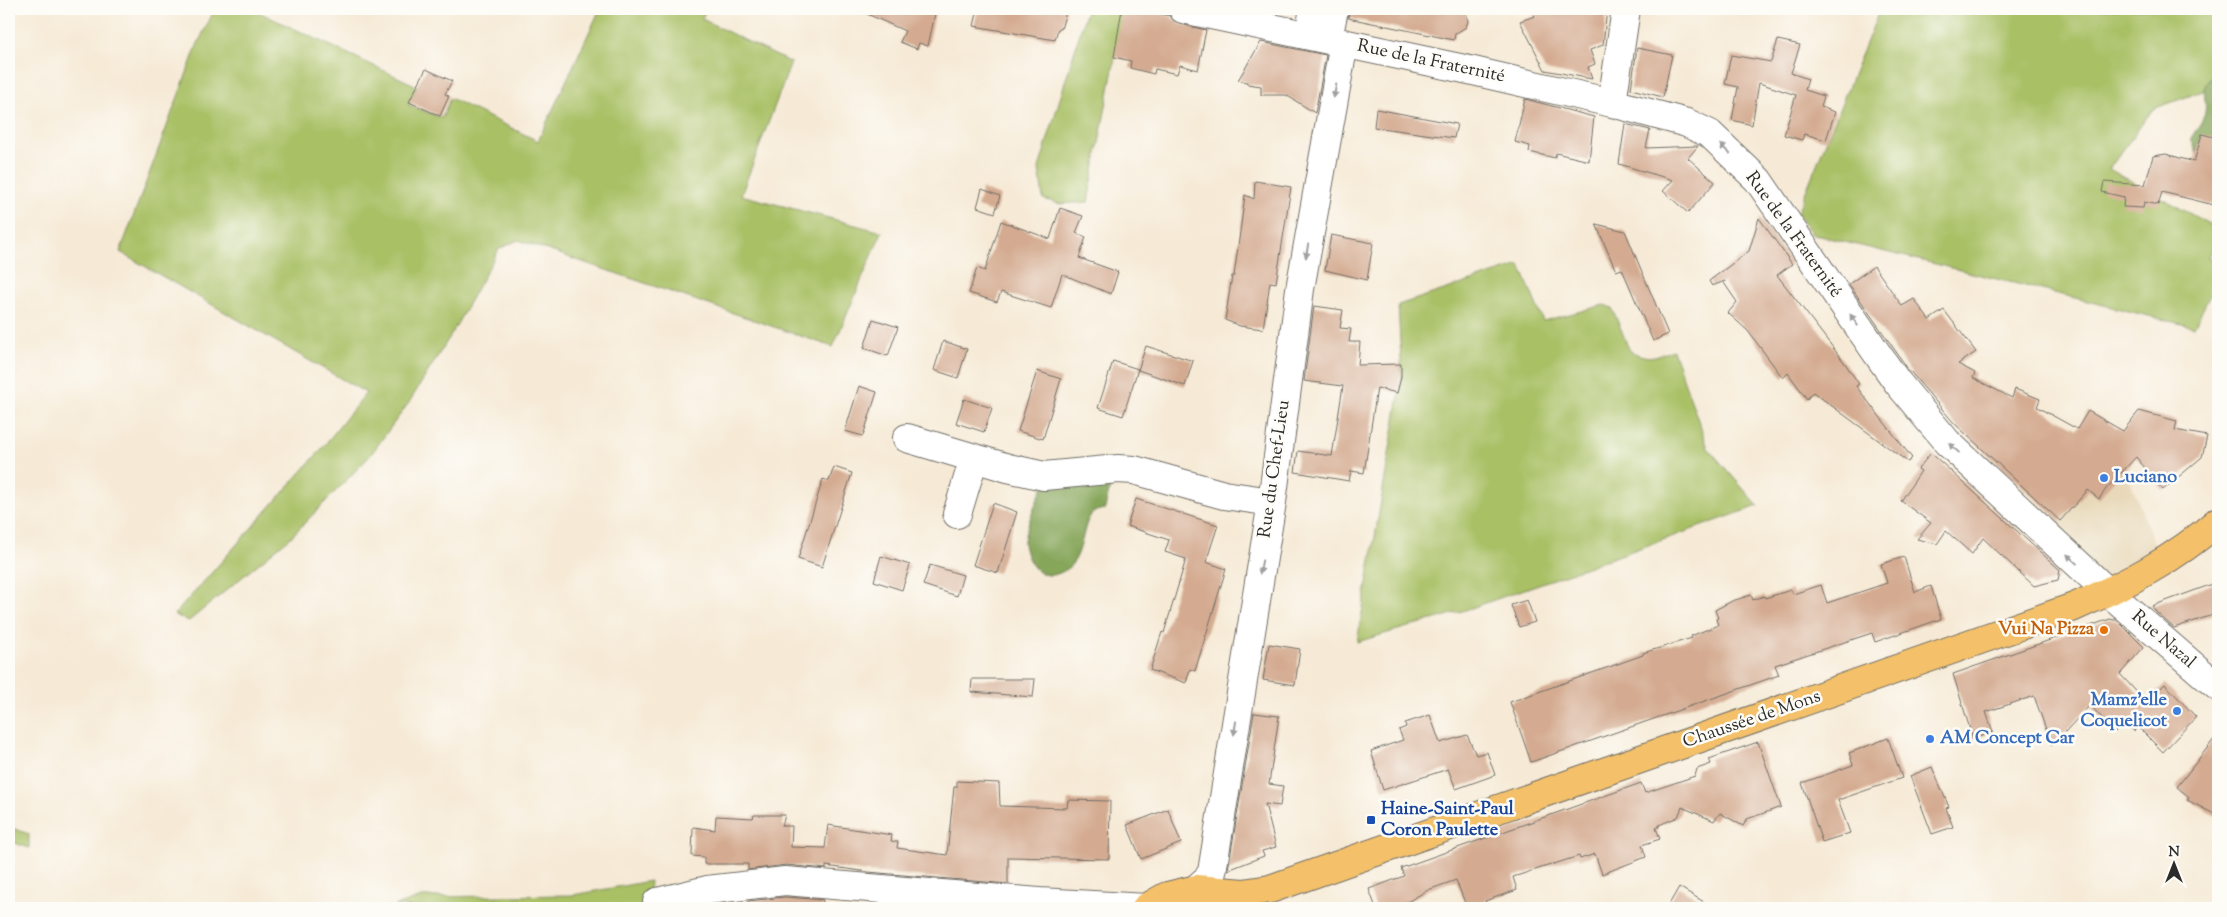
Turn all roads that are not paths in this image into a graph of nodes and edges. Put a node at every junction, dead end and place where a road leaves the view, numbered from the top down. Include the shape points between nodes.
1 (1183, 9) edge
2 (1314, 9) edge
3 (1334, 9) edge
4 (1626, 9) edge
5 (1327, 39) junction
6 (1612, 103) junction
7 (907, 438) dead end
8 (974, 458) junction
9 (1272, 502) junction
10 (957, 514) dead end
11 (2218, 521) edge
12 (2108, 592) junction
13 (2218, 687) edge
14 (1270, 888) junction
15 (1217, 897) edge
16 (657, 902) dead end
17 (1146, 908) edge
18 (1245, 908) edge

1 - 5 street, Rue de la Fraternité
2 - 5 street
3 - 5 street
4 - 6 street
5 - 6 street, Rue de la Fraternité
5 -> 9 street, Rue du Chef-Lieu via 1300,289
12 -> 6 street, Rue de la Fraternité via 1947,442 1923,414 1876,352 1758,180 1700,128
7 - 8 street
8 - 9 street via 1044,476 1134,470 1224,495
8 - 10 street
9 -> 15 street, Rue du Chef-Lieu via 1212,872 1208,878
11 - 12 main road, Chaussée de Mons via 2195,542 2162,564
12 - 13 street, Rue Nazal
12 - 14 main road, Chaussée de Mons via 2074,607
14 - 15 main road
14 - 18 main road
15 - 17 main road via 1167,896
16 - 17 street via 707,890 784,881

